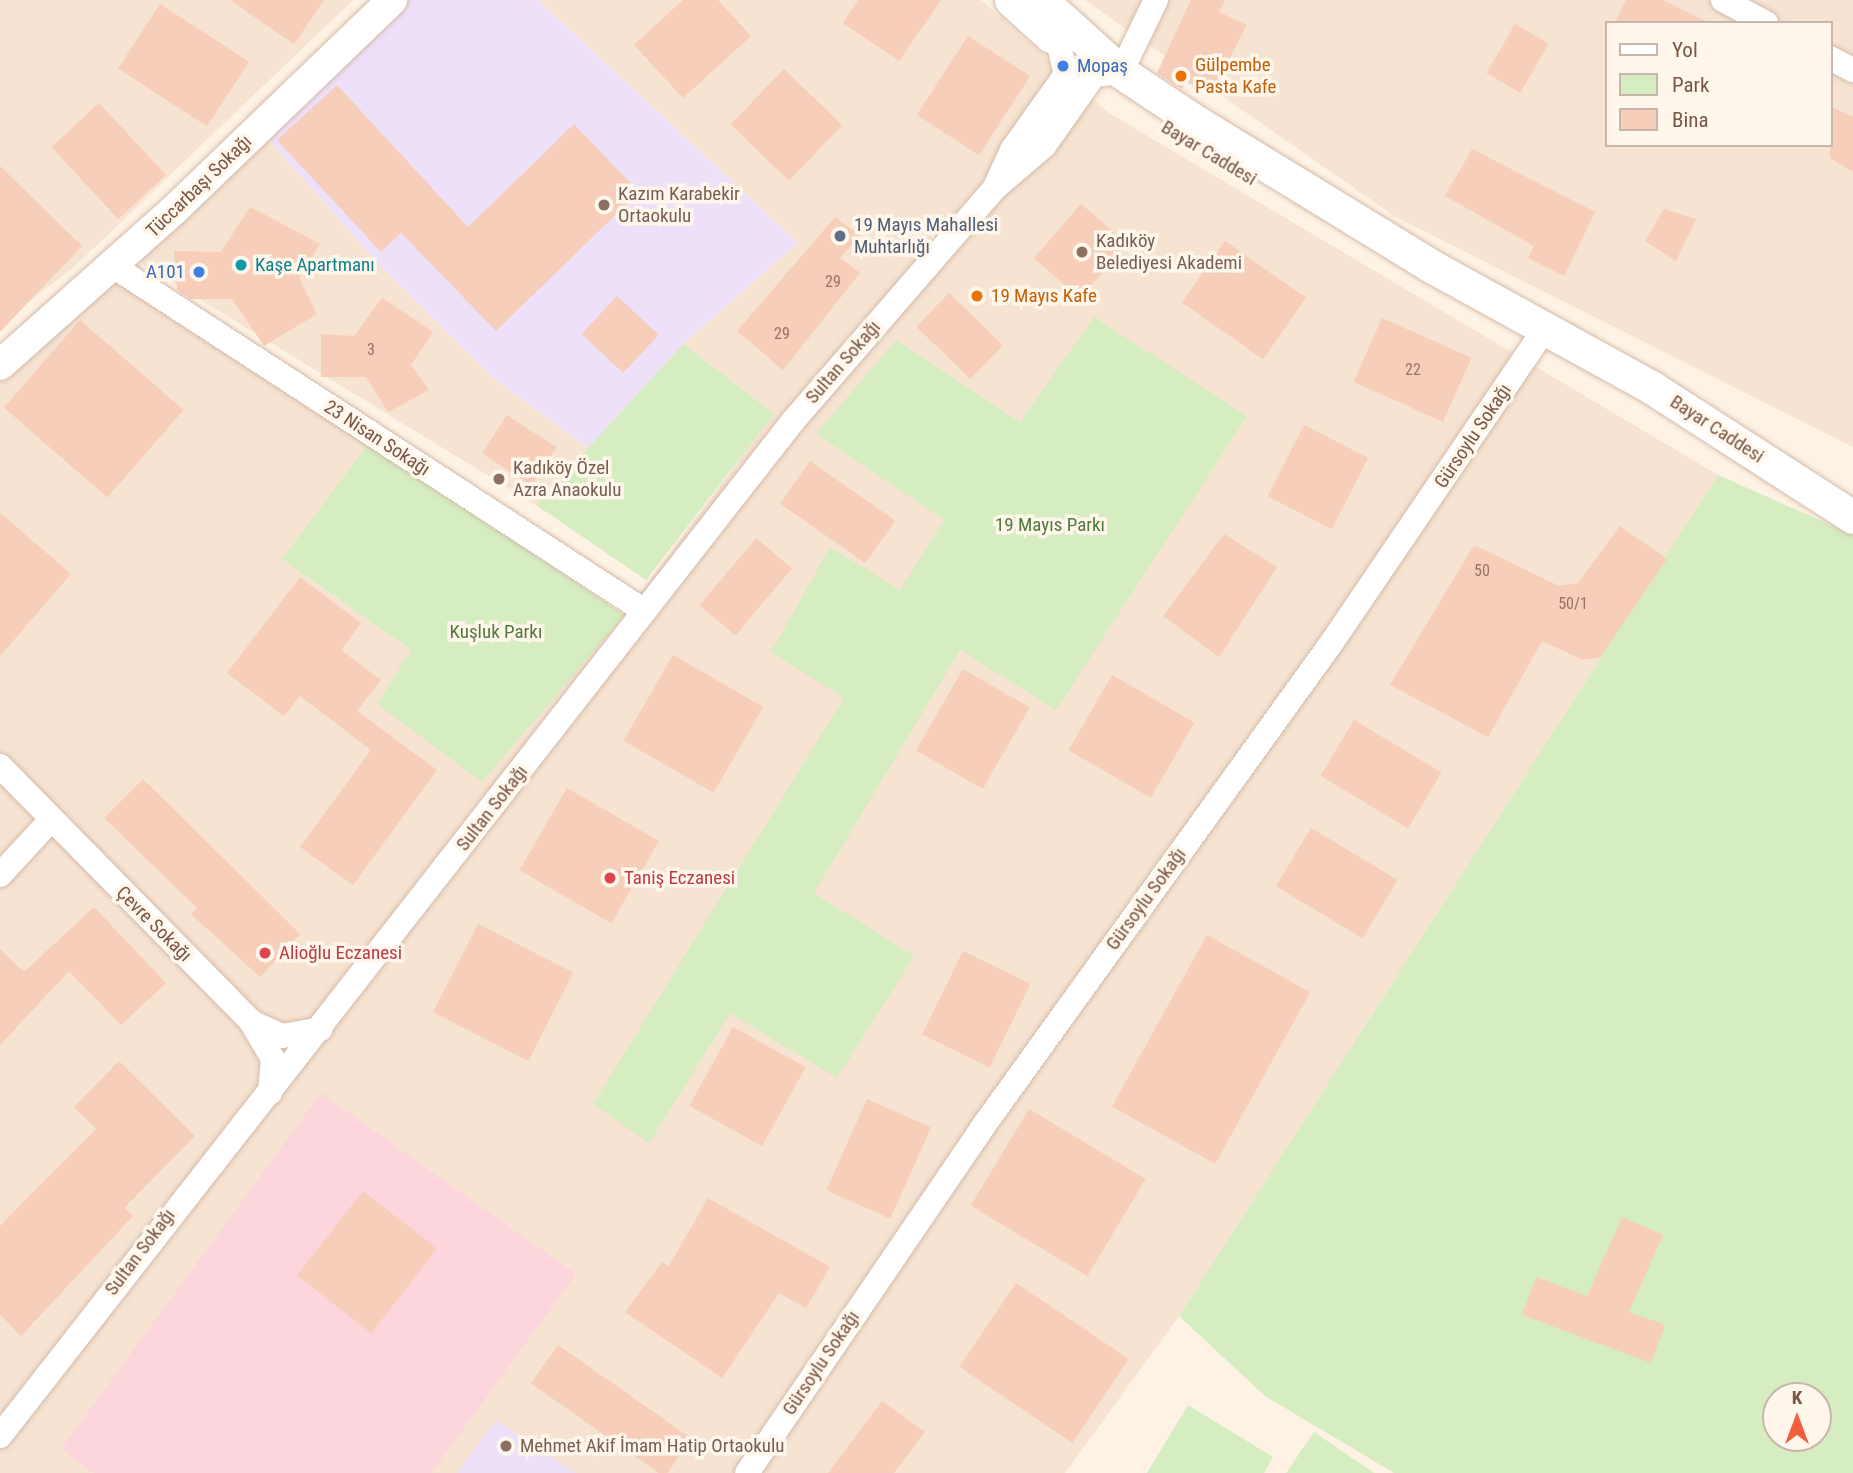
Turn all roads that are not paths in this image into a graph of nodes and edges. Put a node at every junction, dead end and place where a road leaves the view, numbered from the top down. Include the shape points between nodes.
1 (392, 0) edge
2 (1011, 0) edge
3 (1041, 0) edge
4 (1156, 0) edge
5 (1723, 0) edge
6 (1762, 21) edge
7 (1058, 43) junction
8 (1832, 59) edge
9 (1853, 70) edge
10 (1107, 74) junction
11 (995, 188) junction
12 (113, 266) junction
13 (1548, 326) junction
14 (0, 365) edge
15 (1853, 517) edge
16 (643, 610) junction
17 (0, 766) edge
18 (51, 820) junction
19 (0, 875) edge
20 (250, 1020) junction
21 (320, 1029) junction
22 (268, 1097) junction
23 (0, 1436) edge
24 (747, 1473) edge

1 - 12 street, Tüccarbaşı Sokağı
2 - 7 main road, Bayar Caddesi
3 - 10 main road, Bayar Caddesi
4 - 10 street, Sultan Sokağı
5 - 6 street
7 - 10 main road, Bayar Caddesi
7 - 11 street, Sultan Sokağı via 1066,75 1012,150
8 - 9 street
10 - 11 street, Sultan Sokağı via 1044,146
10 - 13 main road, Bayar Caddesi via 1431,266
11 - 16 street, Sultan Sokağı via 827,380
12 - 14 street, Tüccarbaşı Sokağı
12 - 16 street, 23 Nisan Sokağı
13 - 15 main road, Bayar Caddesi
13 - 24 street, Gürsoylu Sokağı via 1330,645 982,1128
16 - 21 street, Sultan Sokağı
17 - 18 street, Çevre Sokağı
18 - 19 street
18 - 20 street, Çevre Sokağı
20 - 21 street via 282,1036
20 - 22 street, Çevre Sokağı via 274,1064
21 - 22 street, Sultan Sokağı
22 - 23 street, Sultan Sokağı via 193,1182

